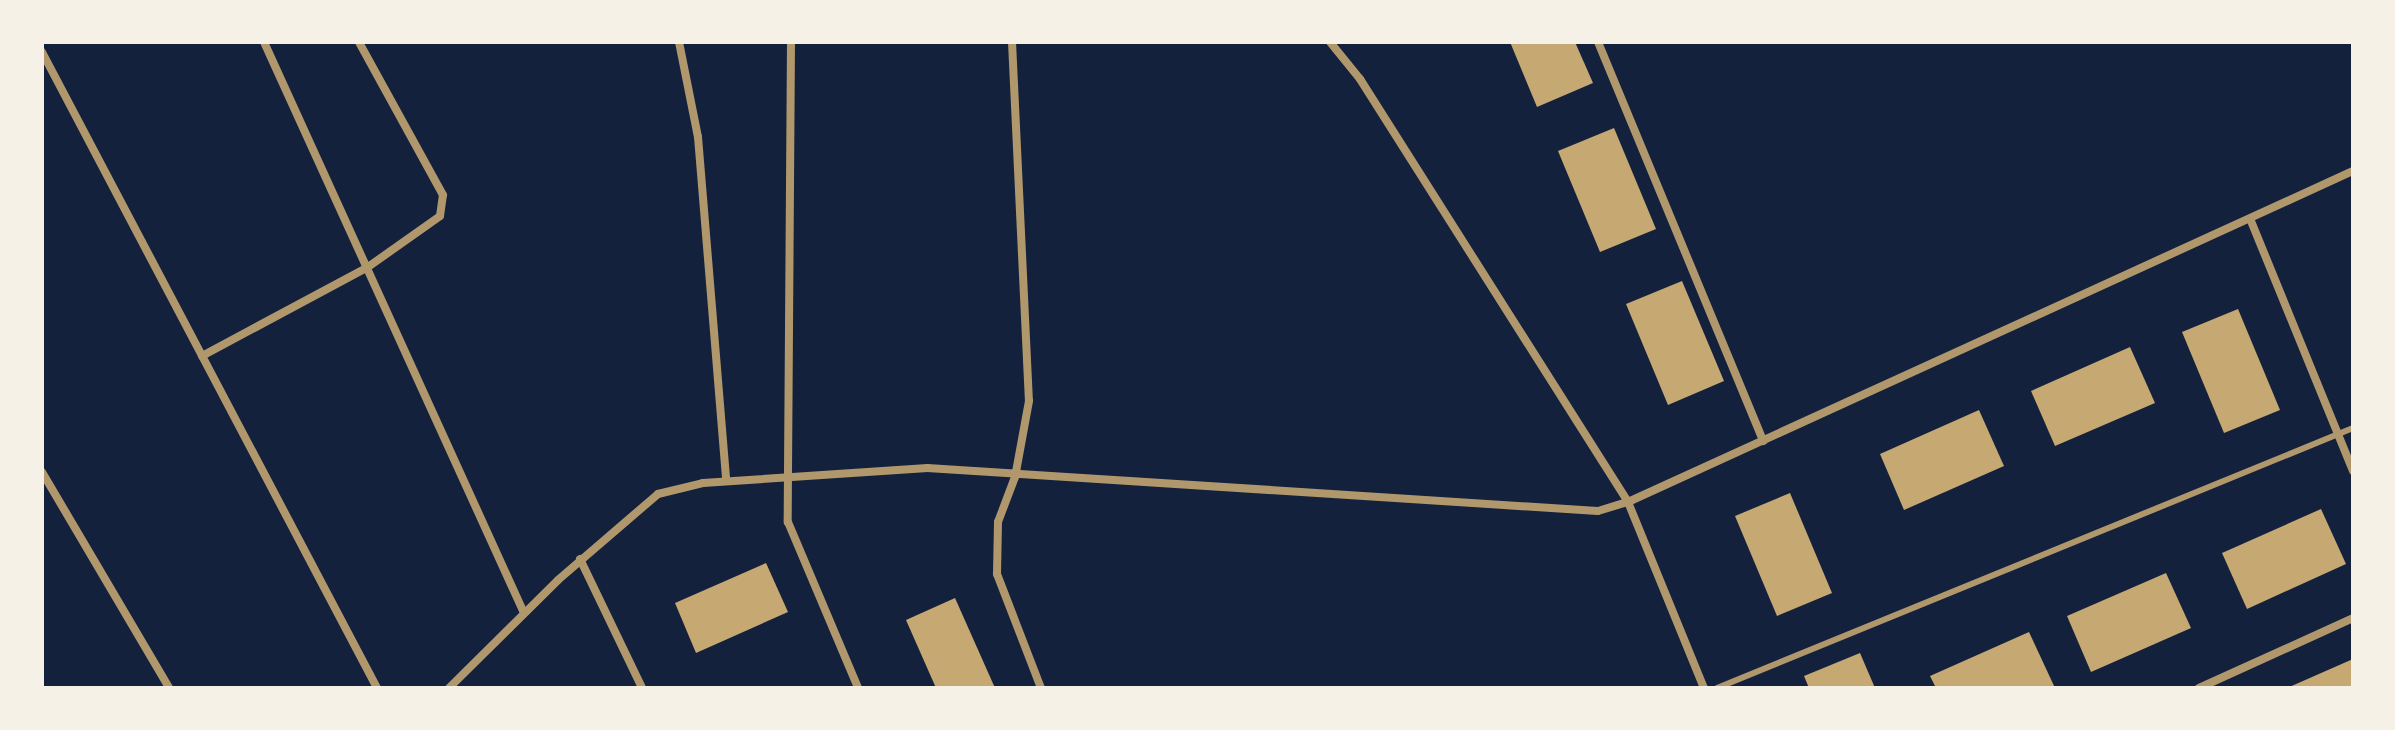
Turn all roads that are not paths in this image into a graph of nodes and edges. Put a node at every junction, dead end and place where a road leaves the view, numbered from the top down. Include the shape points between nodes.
1 (264, 42) edge
2 (359, 42) edge
3 (679, 42) edge
4 (791, 42) edge
5 (1012, 42) edge
6 (1330, 42) edge
7 (1598, 42) edge
8 (42, 52) edge
9 (2353, 171) edge
10 (2251, 221) junction
11 (368, 267) junction
12 (202, 356) junction
13 (2353, 428) edge
14 (2338, 434) junction
15 (1763, 441) junction
16 (2353, 471) edge
17 (42, 472) edge
18 (787, 477) junction
19 (1015, 477) junction
20 (726, 481) junction
21 (1628, 502) junction
22 (580, 559) junction
23 (524, 613) junction
24 (2353, 618) edge
25 (169, 688) edge
26 (377, 688) edge
27 (449, 688) edge
28 (642, 688) edge
29 (858, 688) edge
30 (1041, 688) edge
31 (1704, 688) edge
32 (1717, 688) edge
33 (2199, 688) edge

1 - 11 street
2 - 11 street via 444,203 436,222
3 - 20 street via 698,137
4 - 18 street
5 - 19 street via 1029,401
6 - 21 street via 1360,79
7 - 15 street
8 - 12 street
9 - 10 street
10 - 14 street
10 - 15 street
11 - 12 street
11 - 23 street
12 - 26 street
13 - 14 lane
14 - 16 street
14 - 32 lane
15 - 21 street
17 - 25 street
18 - 19 street via 927,468
18 - 20 street
18 - 29 street via 788,522
19 - 21 street via 1598,511
19 - 30 street via 998,522 997,574
20 - 22 street via 658,494
21 - 31 street
22 - 23 street
22 - 28 street
23 - 27 street
24 - 33 street

